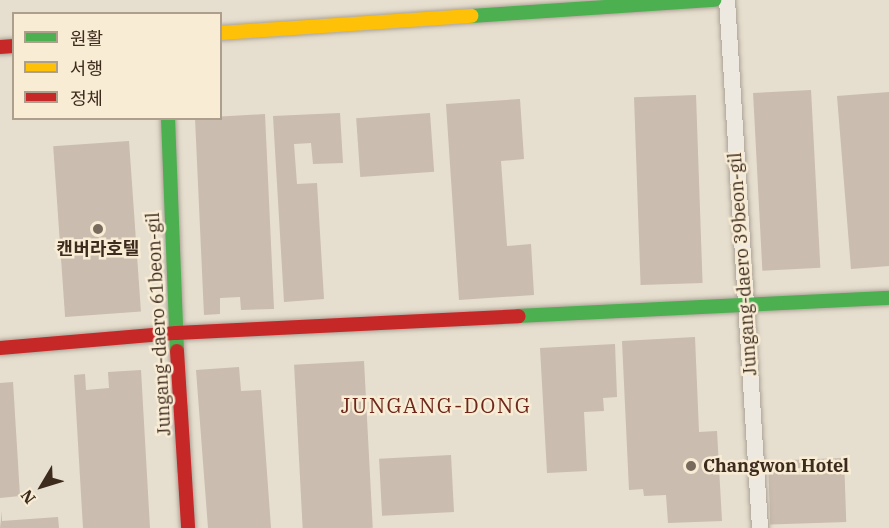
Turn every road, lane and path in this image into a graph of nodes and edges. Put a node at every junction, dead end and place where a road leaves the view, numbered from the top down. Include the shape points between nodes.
1 (714, 0) edge
2 (727, 0) edge
3 (222, 33) edge
4 (168, 120) edge
5 (889, 298) edge
6 (745, 305) junction
7 (176, 333) junction
8 (0, 348) edge
9 (188, 528) edge
10 (760, 528) edge

1 - 3 street
2 - 6 street, Jungang-daero 39beon-gil
4 - 7 street, Jungang-daero 61beon-gil
5 - 6 street
6 - 7 street
6 - 10 street, Jungang-daero 39beon-gil
7 - 8 street
7 - 9 street, Jungang-daero 61beon-gil

